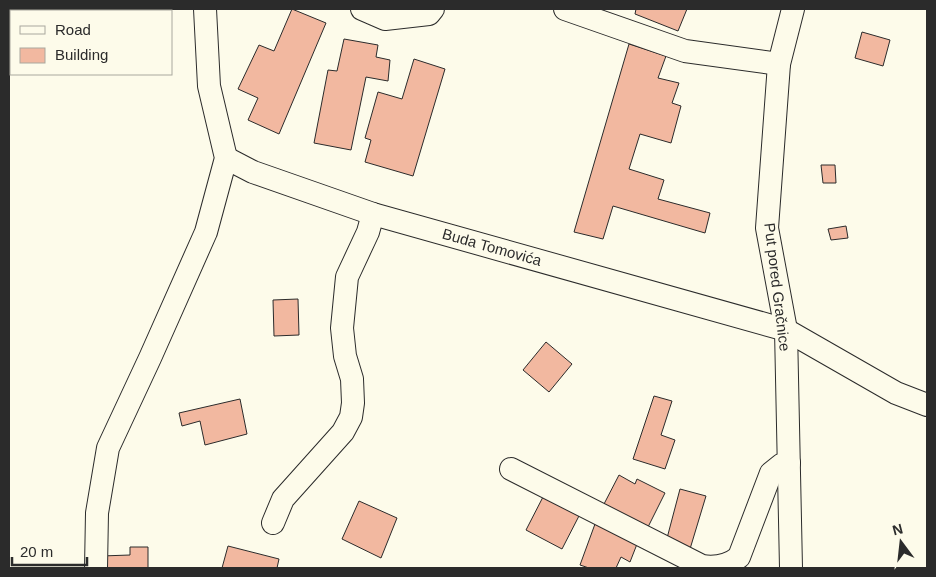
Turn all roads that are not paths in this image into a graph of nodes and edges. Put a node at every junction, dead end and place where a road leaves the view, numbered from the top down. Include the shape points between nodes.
1 (205, 9) edge
2 (362, 9) edge
3 (433, 9) edge
4 (565, 9) edge
5 (793, 9) edge
6 (779, 64) junction
7 (226, 158) junction
8 (373, 214) junction
9 (786, 330) junction
10 (927, 405) edge
11 (789, 463) junction
12 (511, 469) dead end
13 (273, 523) dead end
14 (96, 568) edge
15 (791, 568) edge

1 - 7 street via 209,86
2 - 3 street via 385,19 429,14
4 - 6 street via 685,51
5 - 6 street, Put pored Gračnice
6 - 9 street, Put pored Gračnice via 767,228
7 - 8 street, Buda Tomovića via 253,172
7 - 14 street via 206,232 108,448 97,513
8 - 9 street, Buda Tomovića
8 - 13 street via 347,277 342,328 352,379 351,417 343,432 283,499
9 - 10 street, Buda Tomovića via 896,393
9 - 11 street, Put pored Gračnice
11 - 12 street via 771,473 739,557 718,567 702,566
11 - 15 street, Put pored Gračnice

